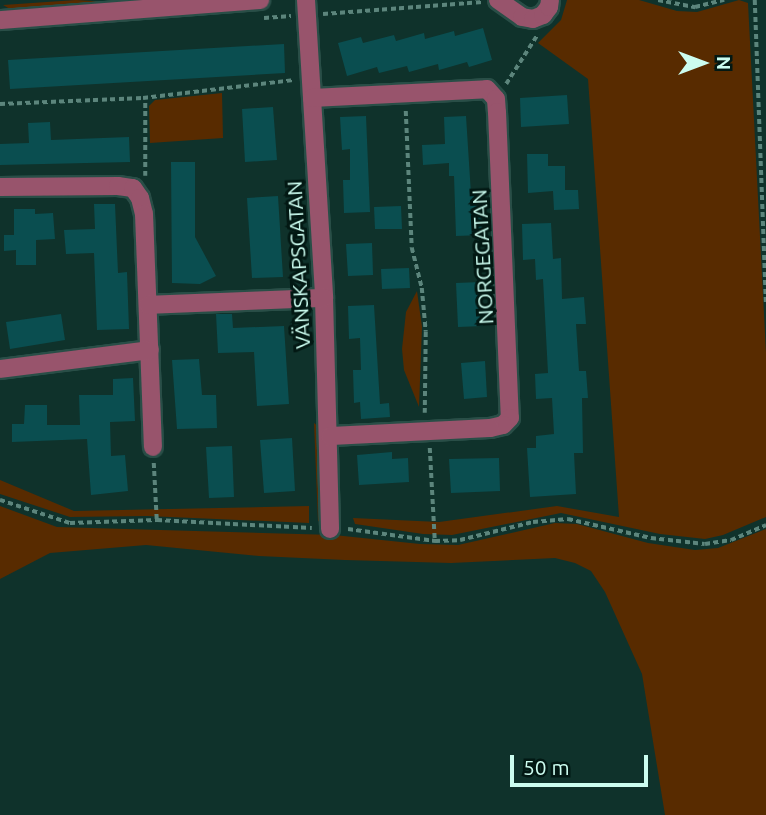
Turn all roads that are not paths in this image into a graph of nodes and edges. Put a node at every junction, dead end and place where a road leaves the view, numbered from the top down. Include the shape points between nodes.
1 (260, 0) edge
2 (306, 0) edge
3 (498, 0) edge
4 (550, 0) edge
5 (0, 20) edge
6 (312, 99) junction
7 (0, 187) edge
8 (324, 298) junction
9 (148, 305) junction
10 (150, 350) junction
11 (0, 369) edge
12 (330, 436) junction
13 (153, 447) road end
14 (330, 529) road end

1 - 5 street
2 - 6 street, VÄNSKAPSGATAN
3 - 4 street via 533,19 543,15
6 - 8 street, VÄNSKAPSGATAN
6 - 12 street, NORGEGATAN via 487,89 493,92 497,112 510,418 490,428
7 - 9 street via 133,188 140,198
8 - 9 street
8 - 12 street, VÄNSKAPSGATAN
9 - 10 street
10 - 11 street
10 - 13 street
12 - 14 street, VÄNSKAPSGATAN

